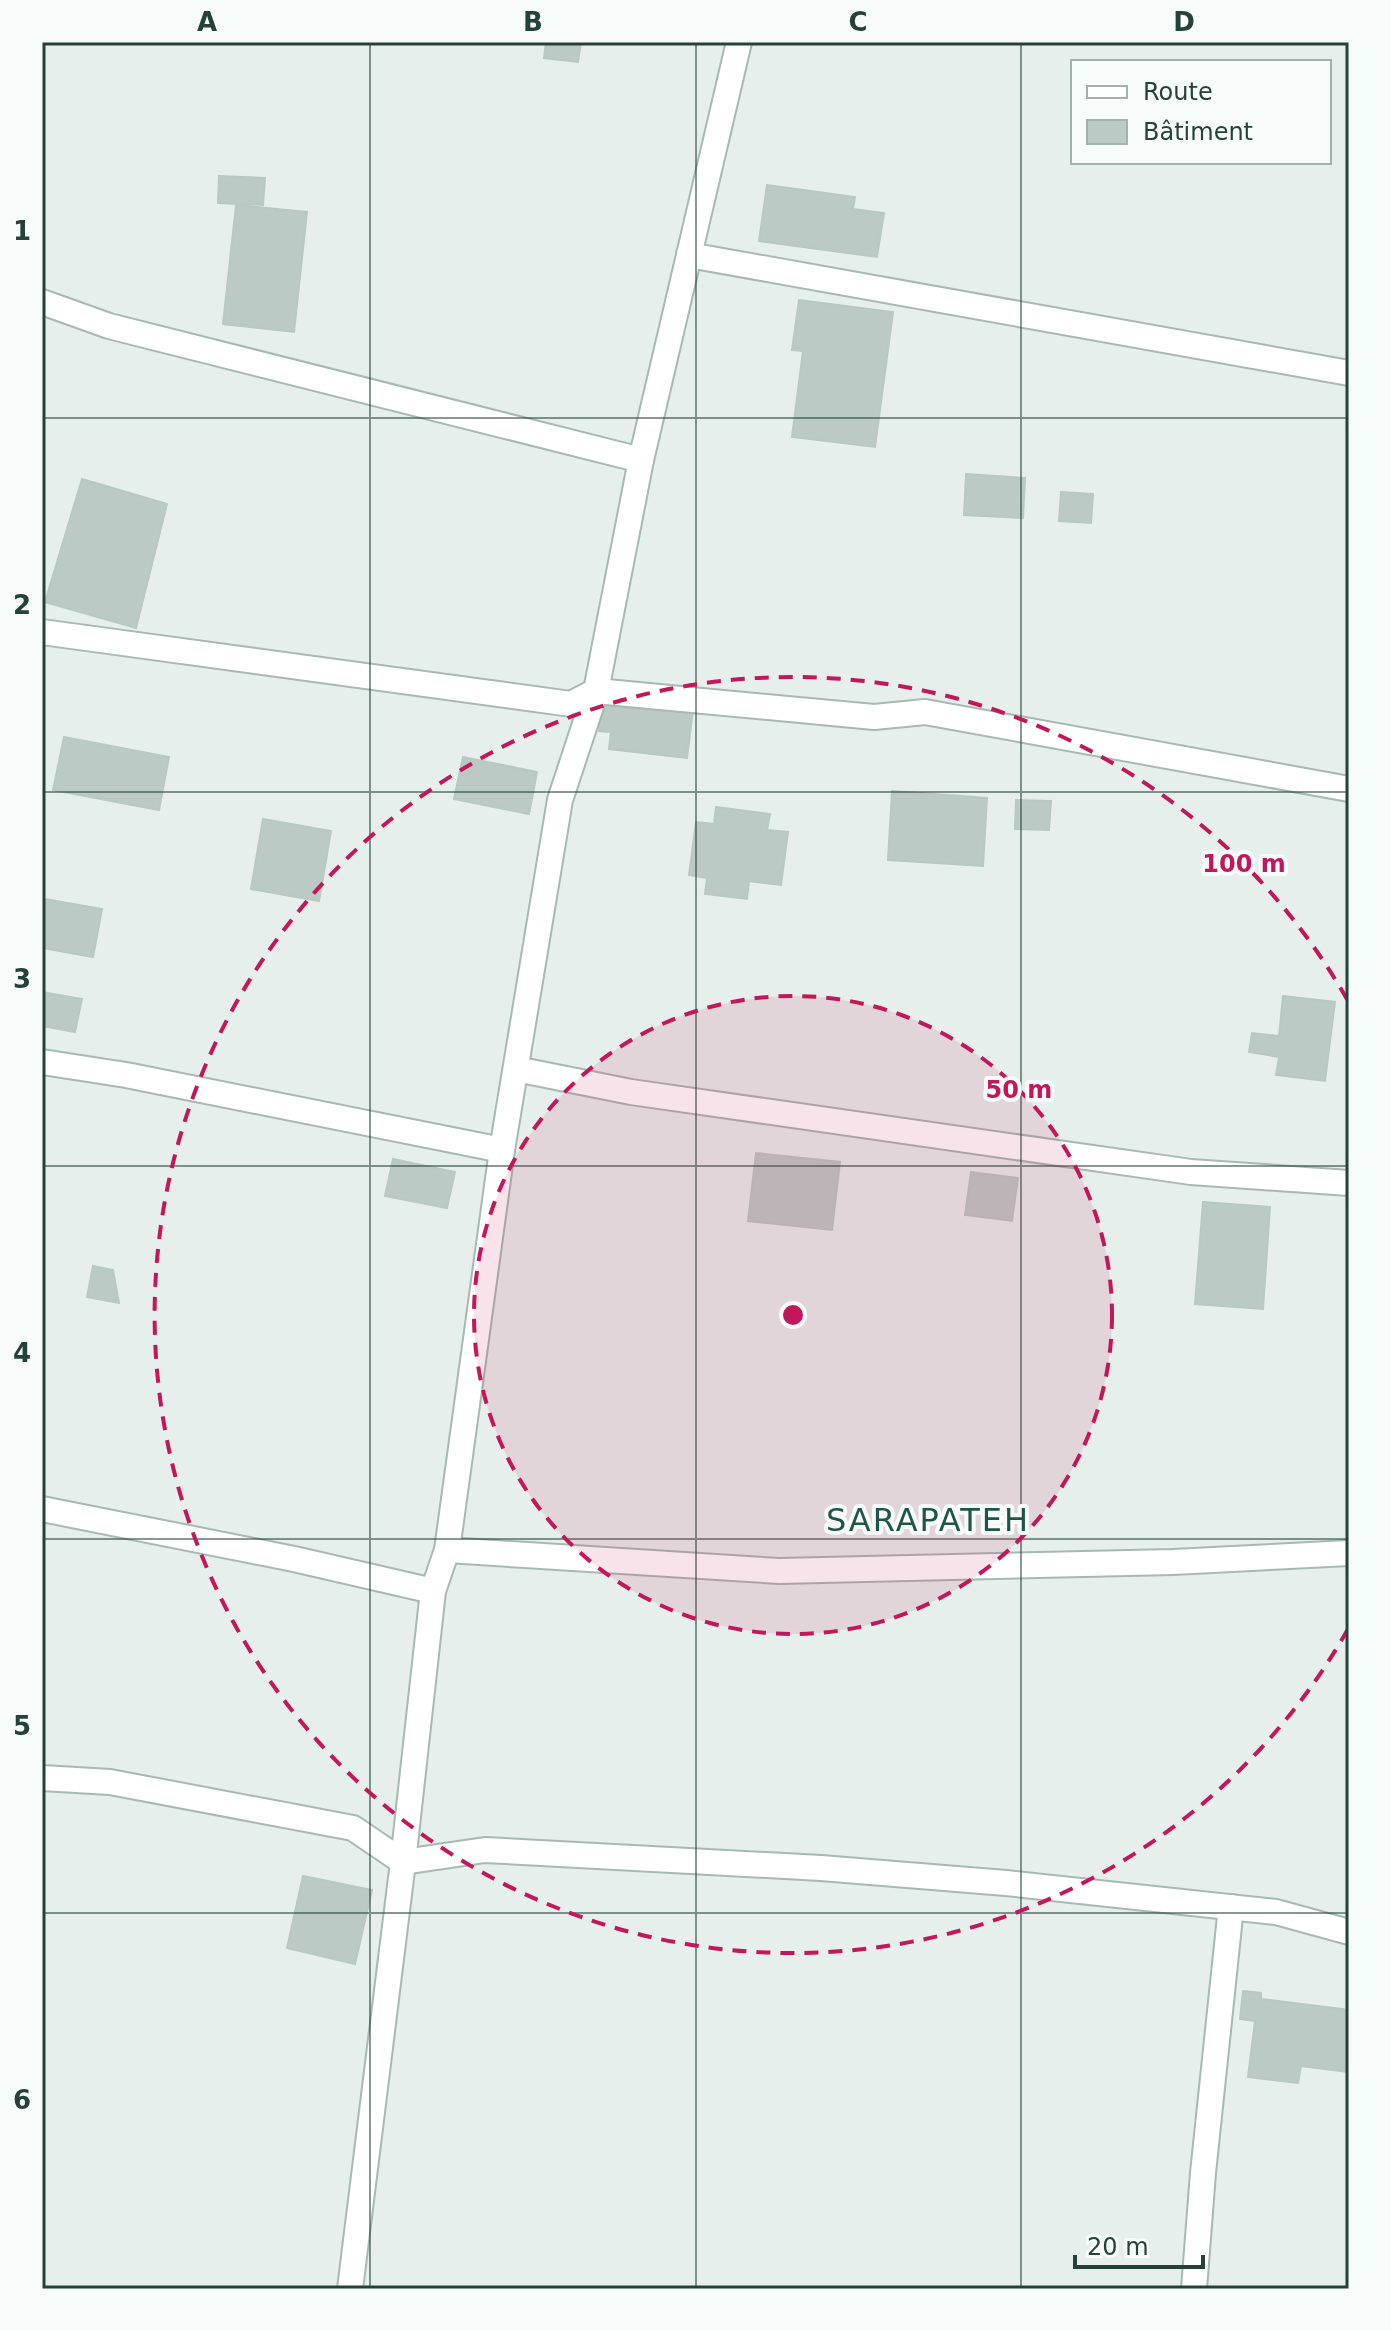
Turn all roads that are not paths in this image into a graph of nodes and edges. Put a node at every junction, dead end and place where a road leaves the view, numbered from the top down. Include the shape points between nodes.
1 (739, 42) edge
2 (689, 255) junction
3 (42, 302) edge
4 (1349, 373) edge
5 (641, 460) junction
6 (42, 632) edge
7 (596, 691) junction
8 (1349, 789) edge
9 (42, 1062) edge
10 (516, 1069) junction
11 (502, 1150) junction
12 (1349, 1183) edge
13 (42, 1509) edge
14 (447, 1550) junction
15 (1349, 1553) edge
16 (433, 1591) junction
17 (42, 1778) edge
18 (403, 1862) junction
19 (1231, 1907) junction
20 (1349, 1932) edge
21 (350, 2289) edge
22 (1194, 2289) edge

1 - 2 street
2 - 4 street
2 - 5 street
3 - 5 street via 109,326
5 - 7 street
6 - 7 street via 571,704
7 - 8 street via 874,717 925,712
7 - 10 street via 560,800
9 - 11 street
10 - 11 street
10 - 12 street via 631,1092 1191,1172
11 - 14 street
13 - 16 street
14 - 15 street via 779,1571
14 - 16 street
16 - 18 street
17 - 18 street via 110,1782 353,1828
18 - 19 street via 485,1850 531,1852 836,1869
18 - 21 street
19 - 20 street via 1276,1912
19 - 22 street

